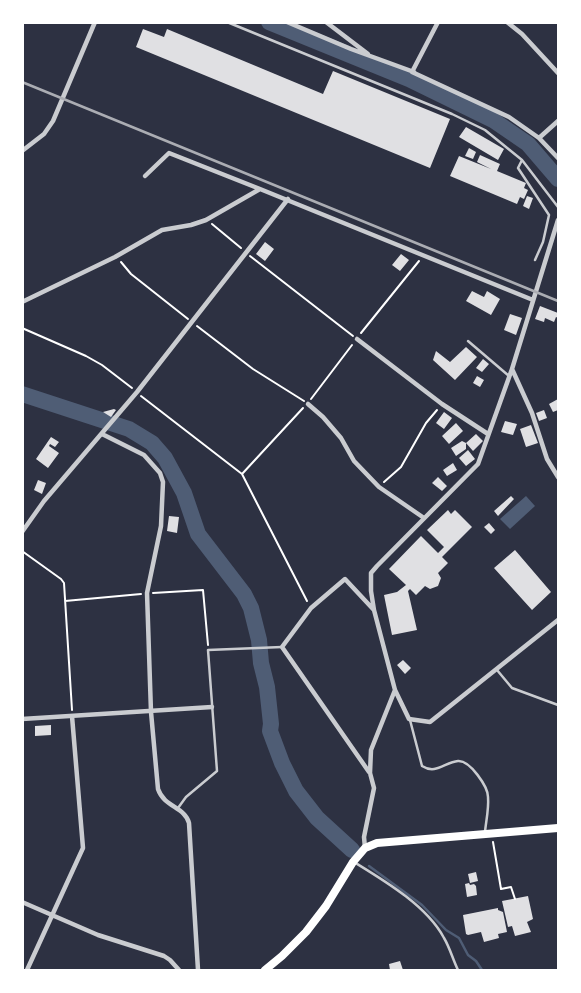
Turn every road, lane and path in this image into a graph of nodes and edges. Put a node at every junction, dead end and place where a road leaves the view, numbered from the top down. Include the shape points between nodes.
1 (95, 22) edge
2 (227, 22) edge
3 (287, 22) edge
4 (326, 22) edge
5 (438, 22) edge
6 (507, 22) edge
7 (371, 56) junction
8 (414, 72) junction
9 (558, 73) edge
10 (558, 124) edge
11 (539, 138) junction
12 (22, 151) edge
13 (558, 158) edge
14 (522, 160) junction
15 (145, 176) dead end
16 (260, 189) junction
17 (288, 199) junction
18 (558, 207) edge
19 (206, 220) junction
20 (558, 220) edge
21 (246, 252) junction
22 (115, 256) junction
23 (423, 256) junction
24 (535, 260) dead end
25 (533, 300) junction
26 (22, 302) edge
27 (191, 322) junction
28 (22, 328) edge
29 (357, 338) junction
30 (468, 341) dead end
31 (512, 369) junction
32 (510, 376) junction
33 (137, 392) junction
34 (308, 404) junction
35 (442, 404) junction
36 (104, 432) junction
37 (488, 434) junction
38 (242, 474) junction
39 (558, 477) edge
40 (378, 487) junction
41 (424, 518) junction
42 (22, 532) edge
43 (22, 551) edge
44 (148, 594) junction
45 (65, 601) junction
46 (311, 608) junction
47 (374, 610) junction
48 (558, 620) edge
49 (282, 647) junction
50 (208, 650) junction
51 (497, 670) junction
52 (395, 690) junction
53 (558, 705) edge
54 (212, 707) junction
55 (151, 712) junction
56 (72, 716) junction
57 (22, 719) edge
58 (409, 719) junction
59 (370, 773) junction
60 (177, 809) junction
61 (558, 828) edge
62 (488, 834) junction
63 (365, 848) junction
64 (353, 862) junction
65 (515, 899) dead end
66 (22, 902) edge
67 (51, 914) junction
68 (27, 970) edge
69 (179, 970) edge
70 (198, 970) edge
71 (265, 970) edge
72 (458, 970) edge

1 - 12 street via 53,121 44,134
2 - 14 lane via 452,114 485,130
3 - 7 street
4 - 7 street
5 - 8 street
6 - 9 street
7 - 8 street
8 - 11 street via 509,117
10 - 11 street
11 - 13 street
14 - 18 lane
14 - 24 lane via 518,168 549,215
15 - 16 street via 169,153
16 - 17 street
16 - 19 street
17 - 21 street
17 - 23 street
19 - 21 path
19 - 22 street via 162,230
20 - 25 street
21 - 27 street
21 - 29 path
22 - 26 street
22 - 27 path via 131,274
23 - 25 street
23 - 29 path
25 - 31 street
27 - 33 street
27 - 34 path via 253,369
28 - 33 path via 86,356
29 - 34 path
29 - 35 street
30 - 32 lane
31 - 32 street
31 - 39 street via 532,413 547,459
32 - 37 street
33 - 36 street
33 - 38 path
34 - 38 path
34 - 40 street via 323,417 354,461
35 - 37 street
35 - 40 path via 426,424 401,467
36 - 42 street via 44,501
36 - 44 street via 144,455 162,478 162,526
37 - 41 street via 478,464
38 - 46 path
40 - 41 street
41 - 47 street via 371,573
43 - 45 path via 62,581
44 - 45 path
44 - 50 path via 203,590
44 - 55 street
45 - 56 path
46 - 47 street via 345,579
46 - 49 street
47 - 52 street
48 - 51 street
49 - 50 lane
49 - 59 street
50 - 54 lane
51 - 53 lane via 512,688
51 - 58 street via 434,720
52 - 58 street
52 - 59 street via 371,750
54 - 55 street
54 - 60 lane via 217,771 186,797
55 - 56 street
55 - 60 street via 158,789 163,800
56 - 57 street
56 - 67 street via 83,848
58 - 62 lane via 422,766 434,770 464,761 485,785
59 - 63 street via 374,788 364,837
60 - 70 street via 189,823
61 - 62 main road
62 - 63 main road via 377,844
62 - 65 path via 501,888 511,887
63 - 64 main road
64 - 71 main road via 306,932
64 - 72 lane via 396,889 430,919 444,937
66 - 67 street
67 - 68 street
67 - 69 street via 105,937 164,956

